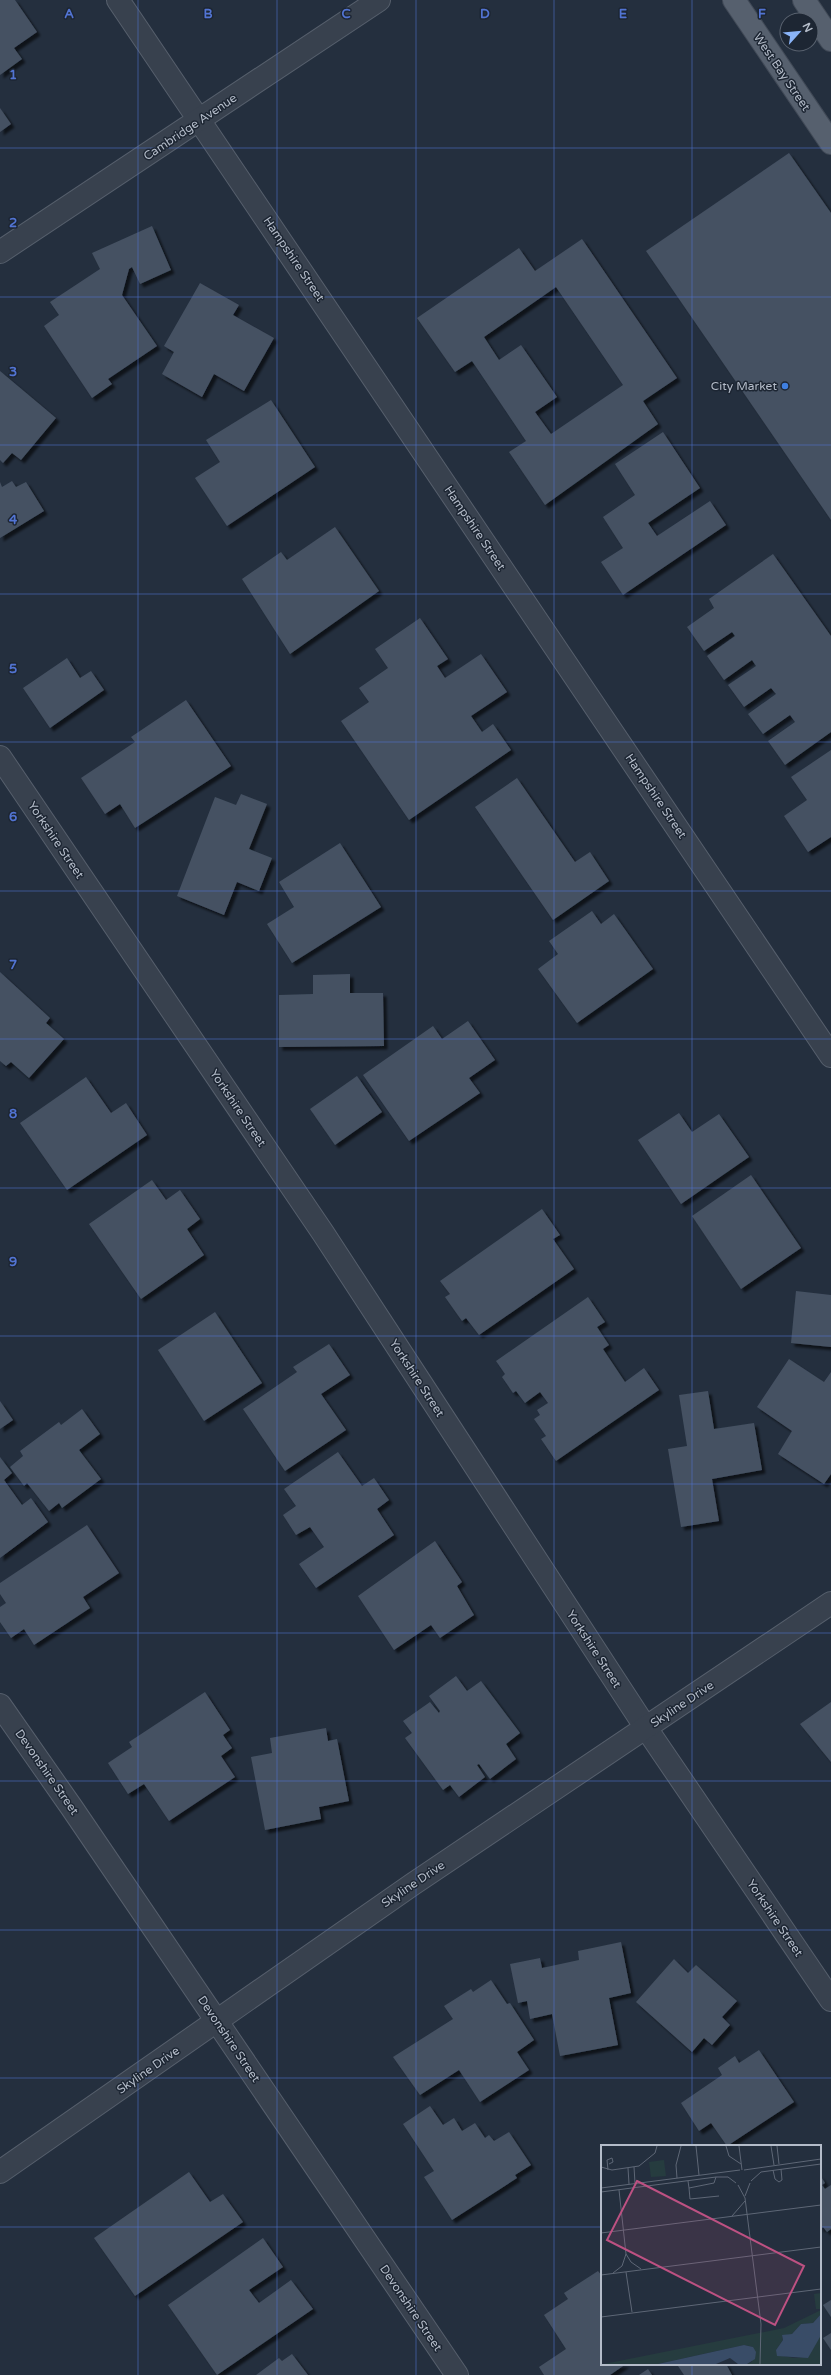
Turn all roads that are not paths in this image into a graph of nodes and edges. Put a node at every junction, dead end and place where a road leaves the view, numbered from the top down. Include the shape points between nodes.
1 (118, 0) edge
2 (379, 0) edge
3 (734, 0) edge
4 (804, 0) edge
5 (831, 40) edge
6 (200, 120) junction
7 (831, 143) edge
8 (0, 252) edge
9 (0, 757) edge
10 (831, 1056) edge
11 (831, 1603) edge
12 (0, 1705) edge
13 (646, 1728) junction
14 (831, 2000) edge
15 (217, 2021) junction
16 (0, 2172) edge
17 (457, 2375) edge

1 - 6 street, Hampshire Street
2 - 6 street, Cambridge Avenue
3 - 7 main road, West Bay Street
4 - 5 main road
6 - 8 street, Cambridge Avenue
6 - 10 street, Hampshire Street
9 - 13 street, Yorkshire Street via 323,1233
11 - 13 street, Skyline Drive
12 - 15 street, Devonshire Street
13 - 14 street, Yorkshire Street
13 - 15 street, Skyline Drive via 407,1888
15 - 16 street, Skyline Drive
15 - 17 street, Devonshire Street

